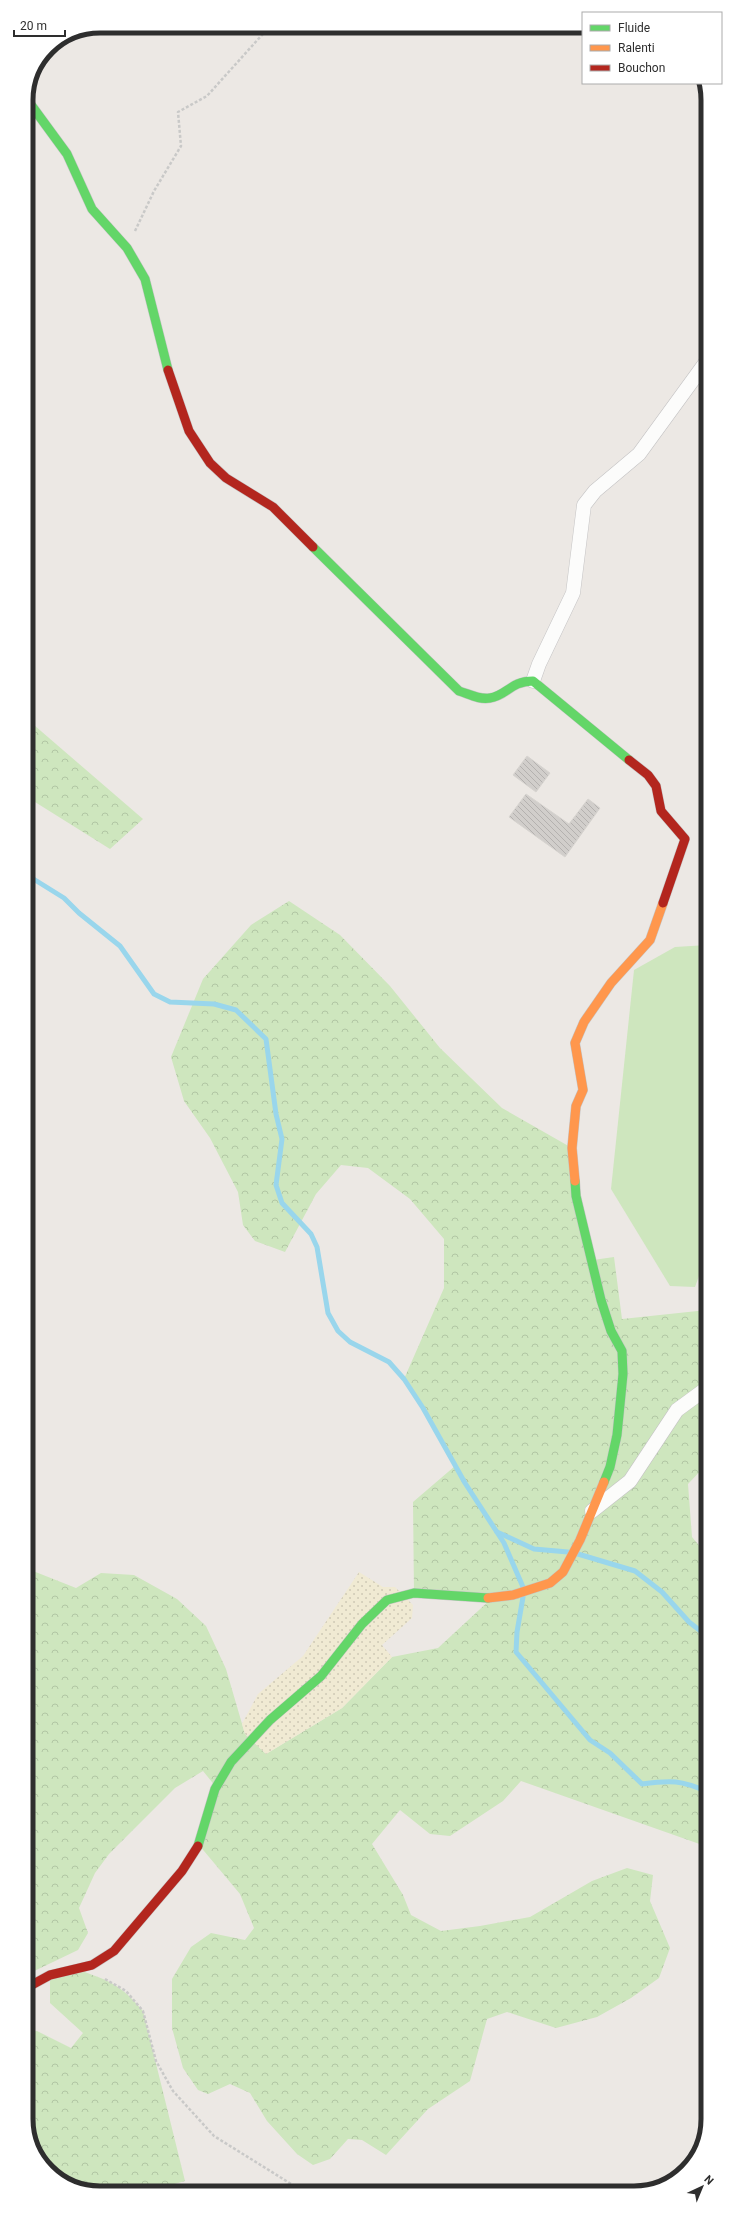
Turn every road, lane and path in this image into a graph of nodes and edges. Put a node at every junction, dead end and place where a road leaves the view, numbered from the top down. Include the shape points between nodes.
1 (264, 33) edge
2 (33, 108) edge
3 (128, 248) junction
4 (701, 369) edge
5 (533, 681) junction
6 (701, 1392) edge
7 (592, 1511) junction
8 (102, 1978) dead end
9 (33, 1984) edge
10 (294, 2186) edge

1 - 3 path via 207,96 178,112 181,146 154,192
2 - 3 street via 67,154 92,209
3 - 5 street via 145,279 162,352 189,432 210,463 226,478 273,507 459,691 480,698 491,698 521,681
4 - 5 street via 639,454 595,491 584,505 573,593
5 - 7 street via 648,775 656,786 661,811 685,839 650,940 611,983 584,1022 574,1043 583,1090 576,1106 572,1148 576,1196 601,1300 611,1331 622,1350 623,1374 617,1435 610,1467
6 - 7 street via 677,1410 630,1481
7 - 9 street via 563,1572 550,1583 513,1595 492,1598 414,1593 387,1600 362,1624 321,1676 270,1720 231,1762 215,1789 199,1845 182,1871 114,1951 92,1965 50,1975
8 - 10 path via 126,1991 143,2011 156,2061 173,2091 214,2136

